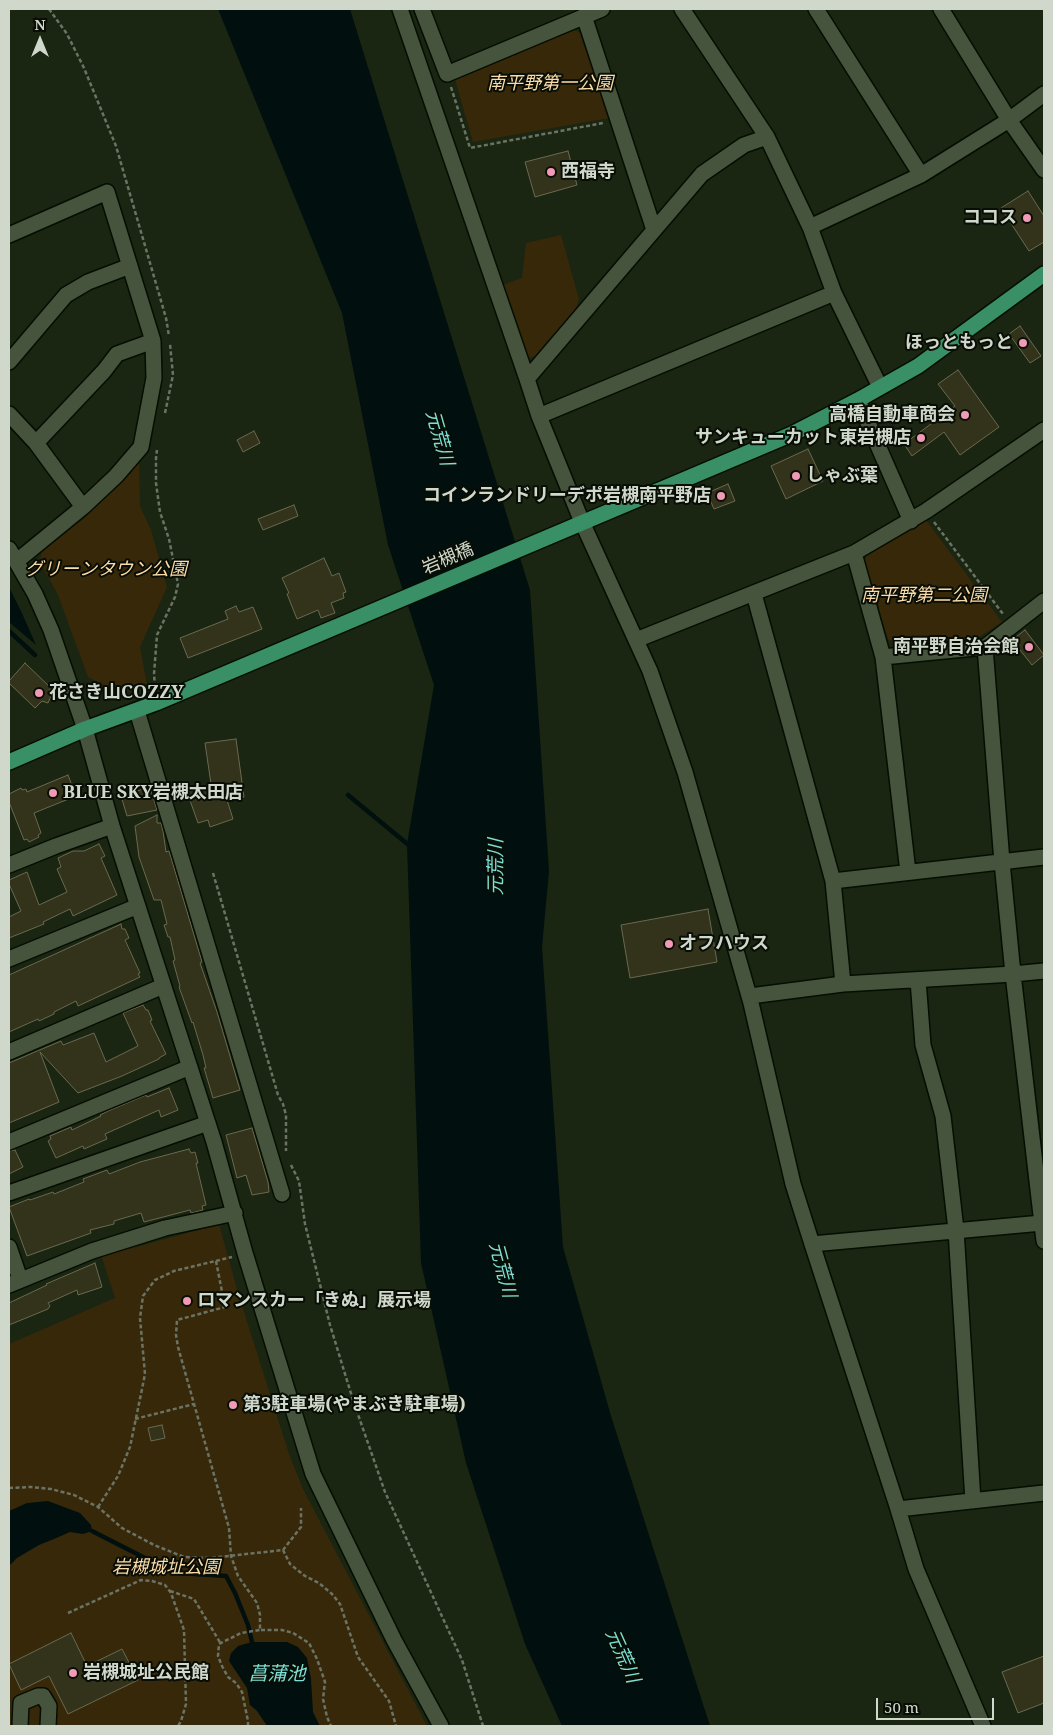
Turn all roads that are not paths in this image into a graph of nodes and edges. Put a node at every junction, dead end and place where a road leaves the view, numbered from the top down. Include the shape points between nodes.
1 (400, 9) edge
2 (422, 9) edge
3 (602, 9) edge
4 (682, 9) edge
5 (816, 9) edge
6 (941, 9) edge
7 (584, 16) junction
8 (1044, 94) edge
9 (1009, 120) junction
10 (768, 137) junction
11 (1044, 170) edge
12 (921, 174) junction
13 (810, 227) junction
14 (654, 230) junction
15 (9, 233) edge
16 (130, 266) junction
17 (1044, 274) edge
18 (834, 293) junction
19 (153, 341) junction
20 (9, 362) edge
21 (528, 379) junction
22 (880, 387) junction
23 (858, 400) junction
24 (9, 414) edge
25 (539, 416) junction
26 (1044, 430) edge
27 (36, 444) junction
28 (83, 506) junction
29 (911, 521) junction
30 (582, 522) junction
31 (854, 553) junction
32 (13, 555) edge
33 (754, 594) junction
34 (1044, 601) edge
35 (636, 640) junction
36 (985, 647) junction
37 (883, 657) junction
38 (137, 711) junction
39 (85, 729) junction
40 (9, 762) edge
41 (112, 826) junction
42 (1044, 857) edge
43 (1002, 862) junction
44 (9, 865) edge
45 (908, 872) junction
46 (833, 881) junction
47 (138, 906) junction
48 (9, 959) edge
49 (1044, 971) edge
50 (1013, 974) junction
51 (918, 980) junction
52 (843, 984) junction
53 (163, 986) junction
54 (750, 996) junction
55 (9, 1052) edge
56 (190, 1067) junction
57 (208, 1123) junction
58 (9, 1142) edge
59 (9, 1193) edge
60 (282, 1194) dead end
61 (235, 1213) junction
62 (1042, 1223) junction
63 (956, 1230) junction
64 (1044, 1241) edge
65 (812, 1244) junction
66 (9, 1247) edge
67 (14, 1282) edge
68 (1044, 1493) edge
69 (974, 1500) junction
70 (898, 1509) junction
71 (20, 1726) edge
72 (48, 1726) edge
73 (441, 1726) edge
74 (983, 1726) edge

1 - 21 street
2 - 7 street via 447,74
3 - 7 street
4 - 10 street
5 - 12 street
6 - 9 street
7 - 14 street
8 - 9 street
9 - 11 street
9 - 12 street
10 - 13 street
10 - 14 street via 744,146 702,174
12 - 13 street
13 - 18 street
14 - 21 street
15 - 16 street via 107,192
16 - 19 street
16 - 20 street via 88,282 66,295
17 - 22 main road, 岩槻橋 via 918,366
18 - 22 street
18 - 25 street
19 - 27 street via 116,354
19 - 28 street via 154,378 141,447 116,476
21 - 25 street
22 - 23 main road, 岩槻橋
23 - 29 street
23 - 30 main road, 岩槻橋 via 792,434
24 - 27 street
25 - 30 street
26 - 29 street
27 - 28 street
28 - 32 street
29 - 31 street
30 - 35 street
30 - 38 main road, 岩槻橋
31 - 33 street
31 - 37 street
32 - 39 street via 51,630
33 - 35 street
33 - 46 street
34 - 36 street
35 - 54 street via 685,772
36 - 37 street
36 - 43 street
37 - 45 street
38 - 39 main road, 岩槻橋
38 - 60 street
39 - 40 main road, 岩槻橋
39 - 41 street
41 - 44 street
41 - 47 street
42 - 43 street
43 - 45 street
43 - 50 street
45 - 46 street
46 - 52 street
47 - 48 street
47 - 53 street
49 - 50 street
50 - 51 street
50 - 62 street
51 - 52 street
51 - 63 street via 923,1045 943,1116
52 - 54 street
53 - 55 street
53 - 56 street
54 - 65 street via 793,1184
56 - 57 street
56 - 58 street
57 - 59 street
57 - 61 street
61 - 67 street via 129,1239
61 - 73 street via 314,1474 394,1640
62 - 63 street
62 - 64 street
63 - 65 street
63 - 69 street
65 - 70 street
66 - 67 street
68 - 69 street
69 - 70 street
70 - 74 street via 916,1569
71 - 72 street via 21,1703 43,1696 49,1706

